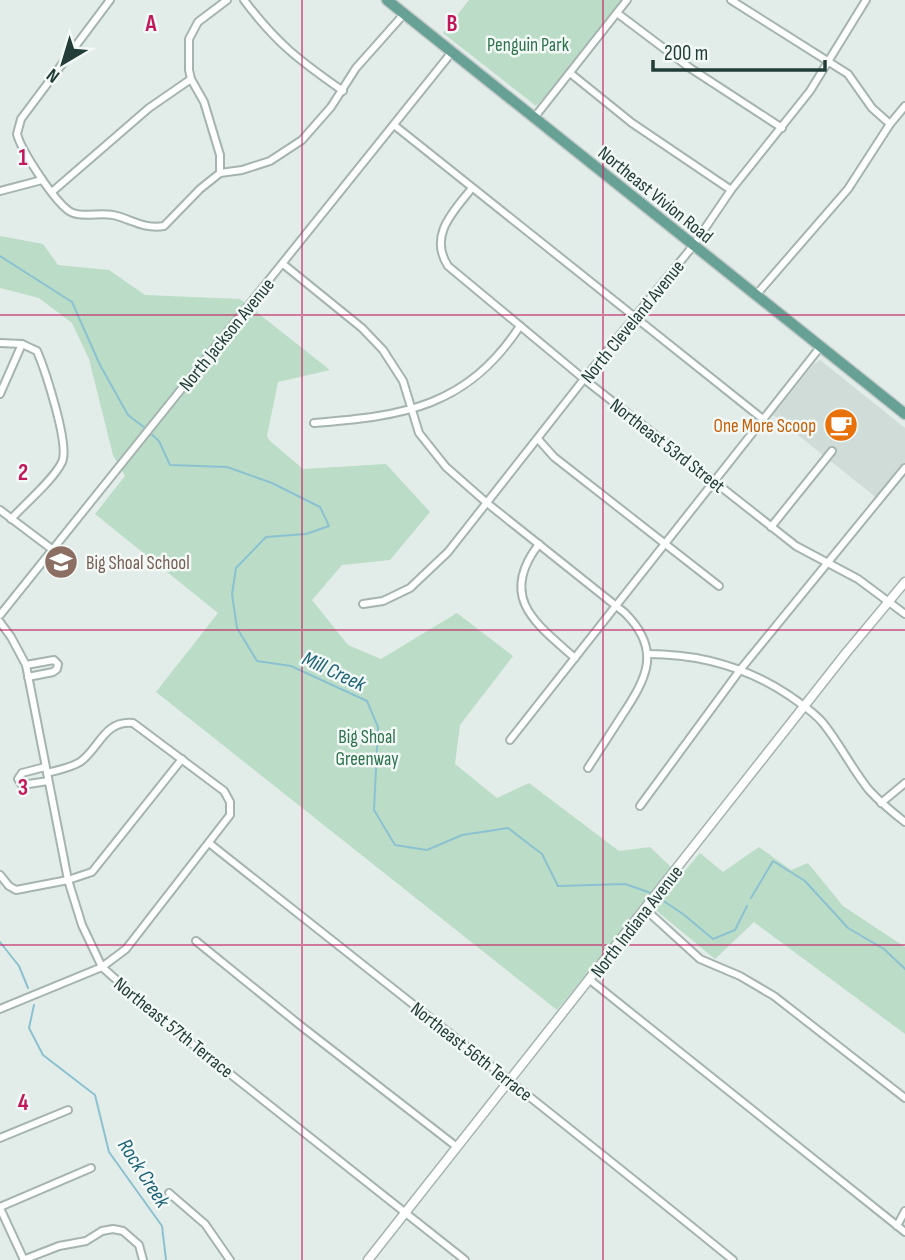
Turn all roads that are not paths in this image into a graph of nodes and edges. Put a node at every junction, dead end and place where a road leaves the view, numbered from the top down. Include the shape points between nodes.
1 (110, 0) edge
2 (227, 0) edge
3 (244, 0) edge
4 (387, 0) edge
5 (628, 0) edge
6 (732, 0) edge
7 (866, 0) edge
8 (617, 13) junction
9 (404, 15) junction
10 (452, 52) junction
11 (829, 62) junction
12 (569, 73) junction
13 (191, 79) junction
14 (342, 91) junction
15 (905, 106) edge
16 (534, 118) junction
17 (890, 124) junction
18 (394, 125) junction
19 (782, 128) junction
20 (220, 173) junction
21 (41, 180) junction
22 (472, 188) junction
23 (731, 190) junction
24 (0, 191) edge
25 (53, 191) junction
26 (694, 246) junction
27 (284, 264) junction
28 (756, 295) junction
29 (634, 317) junction
30 (520, 326) junction
31 (0, 343) edge
32 (22, 344) junction
33 (821, 346) junction
34 (584, 379) junction
35 (0, 394) edge
36 (411, 410) junction
37 (905, 414) edge
38 (764, 420) junction
39 (314, 424) dead end
40 (538, 439) junction
41 (832, 451) dead end
42 (905, 468) edge
43 (715, 482) junction
44 (487, 503) junction
45 (0, 510) edge
46 (11, 519) junction
47 (771, 527) junction
48 (666, 543) junction
49 (539, 544) junction
50 (53, 550) junction
51 (829, 564) junction
52 (905, 582) edge
53 (719, 586) dead end
54 (889, 601) junction
55 (363, 604) dead end
56 (616, 606) junction
57 (905, 614) edge
58 (0, 615) edge
59 (0, 622) edge
60 (648, 654) junction
61 (575, 657) junction
62 (26, 665) junction
63 (740, 670) junction
64 (28, 677) junction
65 (805, 706) junction
66 (510, 740) dead end
67 (182, 759) junction
68 (588, 768) dead end
69 (46, 770) junction
70 (48, 781) junction
71 (905, 783) edge
72 (881, 803) junction
73 (640, 806) dead end
74 (905, 822) edge
75 (209, 843) junction
76 (0, 875) edge
77 (68, 880) junction
78 (648, 905) junction
79 (196, 941) dead end
80 (103, 968) junction
81 (590, 979) junction
82 (0, 1009) edge
83 (510, 1080) junction
84 (905, 1098) edge
85 (68, 1110) dead end
86 (0, 1138) edge
87 (457, 1147) junction
88 (91, 1168) dead end
89 (169, 1193) dead end
90 (0, 1207) edge
91 (905, 1211) edge
92 (406, 1213) junction
93 (897, 1226) junction
94 (905, 1232) edge
95 (24, 1260) edge
96 (143, 1260) edge
97 (230, 1260) edge
98 (368, 1260) edge
99 (466, 1260) edge
100 (733, 1260) edge

1 - 21 street via 19,123 19,141
2 - 13 street via 193,30 189,39
3 - 14 street via 295,57
4 - 9 main road, Northeast Vivion Road
5 - 8 street
6 - 11 street
7 - 11 street, North Cleveland Avenue
8 - 12 street
8 - 19 street
9 - 10 main road, Northeast Vivion Road
9 - 14 street via 360,62
10 - 16 main road, Northeast Vivion Road
10 - 18 street, North Jackson Avenue
11 - 17 street via 855,81 872,108
11 - 19 street, North Cleveland Avenue
12 - 16 street
12 - 23 street via 632,123
13 - 20 street via 204,102 220,155
13 - 25 street via 149,108
14 - 20 street via 291,149 256,166
15 - 17 street
16 - 26 main road, Northeast Vivion Road
17 - 28 street via 848,188
18 - 22 street
18 - 27 street, North Jackson Avenue
19 - 23 street, North Cleveland Avenue
20 - 25 street via 164,226 155,228 116,215 72,213
21 - 24 street
21 - 25 street
22 - 29 street
22 - 30 street, Northeast 53rd Street via 444,226 443,259
23 - 26 street, North Cleveland Avenue
26 - 28 main road, Northeast Vivion Road
26 - 29 street, North Cleveland Avenue
27 - 36 street via 383,350 403,381
27 - 50 street, North Jackson Avenue
28 - 33 main road, Northeast Vivion Road
29 - 34 street, North Cleveland Avenue
29 - 38 street
30 - 34 street, Northeast 53rd Street
30 - 36 street via 469,382
31 - 32 street
32 - 35 street
32 - 46 street via 37,351 45,368 65,450 59,468
33 - 37 main road, Northeast Vivion Road
33 - 38 street
34 - 40 street, North Cleveland Avenue
34 - 43 street, Northeast 53rd Street
36 - 39 street
36 - 44 street via 432,452
38 - 43 street
40 - 44 street, North Cleveland Avenue
40 - 48 street via 554,457
41 - 47 street
42 - 51 street
43 - 47 street, Northeast 53rd Street
43 - 48 street
44 - 49 street
44 - 55 street, North Cleveland Avenue via 418,582 392,597
45 - 46 street
46 - 50 street
47 - 51 street, Northeast 53rd Street
48 - 53 street
48 - 56 street
49 - 56 street
49 - 61 street via 522,572 523,600 533,621
50 - 58 street, North Jackson Avenue
51 - 54 street, Northeast 53rd Street
51 - 63 street
52 - 54 street, North Indiana Avenue
54 - 57 street, Northeast 53rd Street
54 - 65 street, North Indiana Avenue
56 - 60 street via 637,627
56 - 61 street
59 - 62 street, Northeast 57th Terrace
60 - 63 street via 702,658
60 - 68 street via 639,690
61 - 66 street
62 - 64 street, Northeast 57th Terrace
62 - 64 street via 54,660 58,664 53,672
63 - 65 street
63 - 73 street
64 - 69 street, Northeast 57th Terrace
65 - 72 street via 822,721
65 - 78 street, North Indiana Avenue
67 - 69 street via 136,724 120,723 108,729 80,761 68,768
67 - 75 street via 229,798 226,822
67 - 77 street via 94,869
69 - 70 street, Northeast 57th Terrace
69 - 70 street via 22,773 18,779 22,785
70 - 77 street, Northeast 57th Terrace
71 - 72 street
72 - 74 street
75 - 80 street via 127,948
75 - 83 street, Northeast 56th Terrace
76 - 77 street via 15,889
77 - 80 street, Northeast 57th Terrace
78 - 81 street, North Indiana Avenue
78 - 84 street via 700,959 774,996
79 - 87 street
80 - 82 street
80 - 92 street, Northeast 57th Terrace
81 - 83 street, North Indiana Avenue
81 - 93 street
83 - 87 street, North Indiana Avenue
83 - 100 street, Northeast 56th Terrace
85 - 86 street
87 - 92 street, North Indiana Avenue
88 - 90 street
89 - 97 street via 205,1224
90 - 95 street
91 - 93 street
92 - 98 street, North Indiana Avenue
92 - 99 street, Northeast 57th Terrace
93 - 94 street
95 - 96 street via 86,1241 105,1230 125,1233 139,1245

